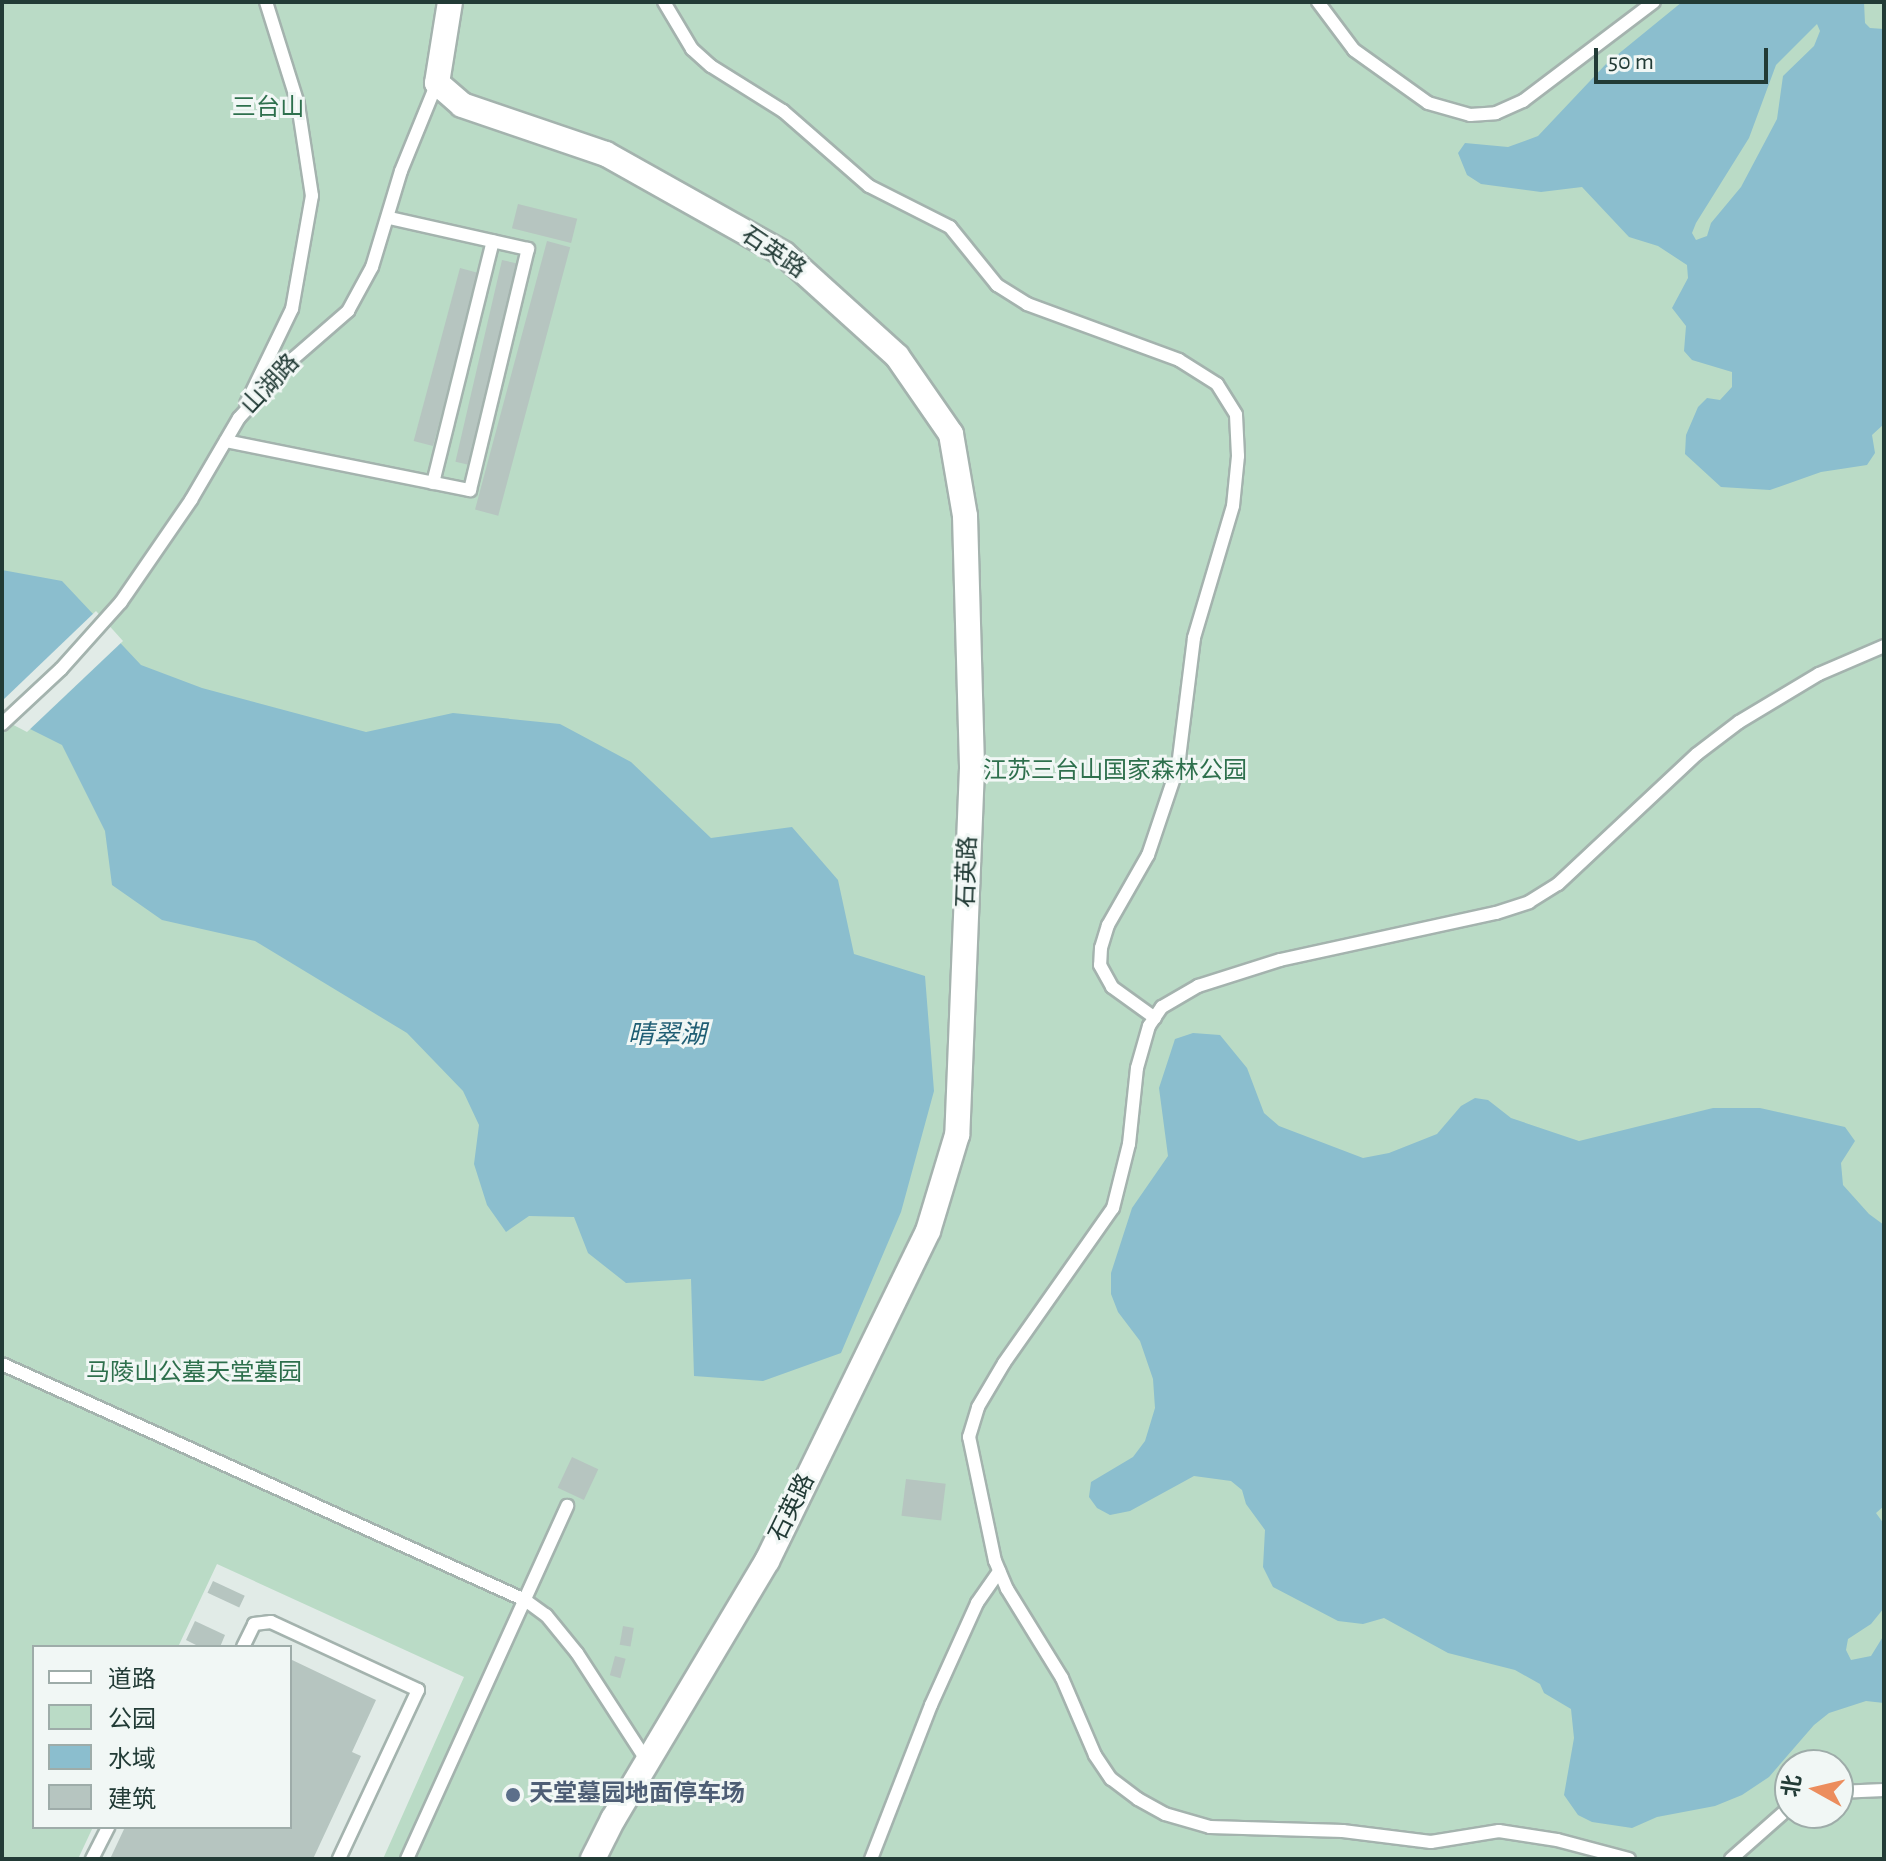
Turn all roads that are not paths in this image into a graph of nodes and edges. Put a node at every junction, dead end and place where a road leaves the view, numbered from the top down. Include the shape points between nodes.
1 (266, 2) edge
2 (450, 2) edge
3 (664, 2) edge
4 (1318, 2) edge
5 (1654, 2) edge
6 (437, 83) junction
7 (389, 218) junction
8 (493, 241) junction
9 (239, 418) junction
10 (226, 441) junction
11 (433, 483) junction
12 (1884, 646) edge
13 (2, 724) edge
14 (1155, 1018) junction
15 (2, 1364) edge
16 (567, 1506) dead end
17 (999, 1571) junction
18 (525, 1600) junction
19 (244, 1645) edge
20 (647, 1761) junction
21 (1884, 1790) edge
22 (1854, 1791) edge
23 (1774, 1821) edge
24 (107, 1829) edge
25 (92, 1859) edge
26 (339, 1859) edge
27 (407, 1859) edge
28 (593, 1859) edge
29 (871, 1859) edge
30 (1629, 1859) edge
31 (1731, 1859) edge

1 - 9 lane via 298,104 312,196 292,309
2 - 6 street, 山湖路
3 - 14 lane via 692,49 711,66 783,111 869,186 950,227 997,285 1027,304 1179,360 1217,384 1236,415 1233,506 1194,638 1178,766 1148,855 1108,925 1101,948 1100,965 1112,987
4 - 5 lane via 1354,50 1428,103 1470,115 1496,113 1523,101
6 - 7 lane, 山湖路 via 401,171
6 - 20 street, 石英路 via 462,105 606,154 784,254 897,356 951,434 965,516 972,768 957,1135 928,1231 767,1561
7 - 8 lane
7 - 9 lane, 山湖路 via 372,267 348,311 294,358
8 - 11 lane
8 - 11 lane via 528,249 470,490
9 - 10 lane, 山湖路
10 - 11 lane
10 - 13 lane, 山湖路 via 121,602
12 - 14 lane via 1819,674 1739,722 1697,754 1558,884 1529,902 1266,964 1198,986 1162,1007
14 - 17 lane via 1137,1068 1127,1155 1113,1208 1004,1363 978,1407 969,1437
15 - 18 lane
16 - 18 lane
17 - 29 lane via 965,1628
17 - 30 lane via 1062,1678 1111,1779 1165,1814 1210,1827 1343,1831 1431,1842 1499,1831
18 - 20 lane via 546,1615 577,1653
18 - 27 lane
19 - 26 lane via 254,1624 271,1622 418,1690
20 - 28 street, 石英路
21 - 22 lane
23 - 31 lane
24 - 25 lane

